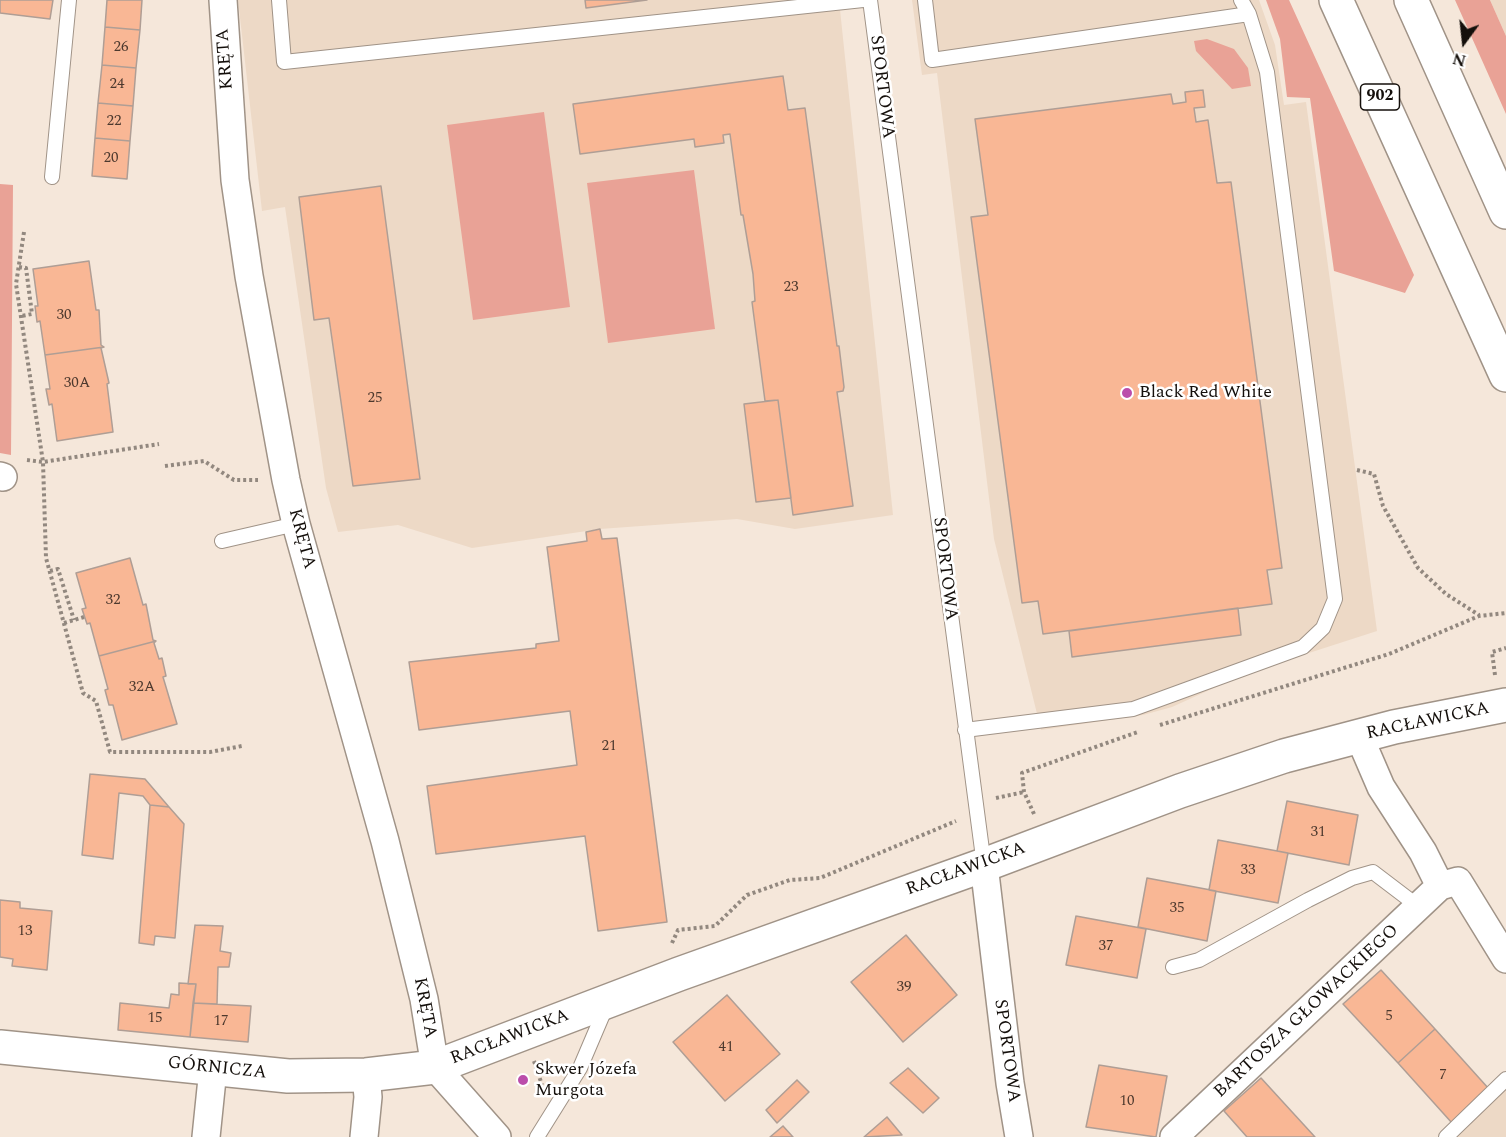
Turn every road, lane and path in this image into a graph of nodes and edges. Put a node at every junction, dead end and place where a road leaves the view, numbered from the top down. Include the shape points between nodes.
1 (69, 0) edge
2 (223, 0) edge
3 (279, 0) edge
4 (863, 0) edge
5 (870, 0) edge
6 (925, 0) edge
7 (1241, 0) edge
8 (1336, 0) edge
9 (1411, 0) edge
10 (1428, 0) edge
11 (1249, 14) junction
12 (1432, 44) junction
13 (52, 177) dead end
14 (1506, 212) edge
15 (24, 232) dead end
16 (19, 267) junction
17 (21, 316) junction
18 (1506, 375) edge
19 (159, 444) dead end
20 (43, 462) junction
21 (165, 466) dead end
22 (1358, 470) dead end
23 (8, 471) edge
24 (285, 480) junction
25 (296, 524) junction
26 (222, 541) dead end
27 (50, 571) junction
28 (1506, 613) edge
29 (1479, 616) junction
30 (84, 617) dead end
31 (74, 620) junction
32 (64, 623) junction
33 (1506, 648) edge
34 (1501, 694) edge
35 (965, 730) junction
36 (1359, 736) junction
37 (242, 746) dead end
38 (1024, 792) dead end
39 (957, 821) dead end
40 (984, 865) junction
41 (1440, 886) junction
42 (1419, 907) junction
43 (670, 950) dead end
44 (1506, 959) edge
45 (1173, 967) dead end
46 (609, 1000) junction
47 (0, 1047) edge
48 (532, 1052) dead end
49 (435, 1067) junction
50 (213, 1069) junction
51 (366, 1075) junction
52 (1506, 1079) edge
53 (545, 1093) dead end
54 (206, 1137) edge
55 (364, 1137) edge
56 (497, 1137) edge
57 (537, 1137) edge
58 (1019, 1137) edge
59 (1174, 1137) edge
60 (1446, 1137) edge

1 - 13 lane
2 - 24 street, KRĘTA via 235,180
3 - 4 lane via 284,62
5 - 35 lane, SPORTOWA
6 - 11 lane via 932,60
7 - 11 lane
8 - 18 street, 902
9 - 12 street
10 - 12 lane
11 - 35 lane via 1267,72 1335,599 1323,628 1303,647 1133,709
12 - 14 street
15 - 16 path
16 - 17 path via 16,284
16 - 17 path via 26,268 32,314
17 - 20 path
19 - 20 path
20 - 23 path
20 - 27 path via 46,558
21 - 24 path via 204,461 234,480
22 - 29 path via 1374,474 1383,506 1418,568 1446,594
24 - 25 street, KRĘTA
25 - 26 lane
25 - 49 street, KRĘTA via 385,841 424,999
27 - 31 path via 58,569
27 - 32 path
28 - 29 path
29 - 38 path via 1389,654 1073,753 1022,773
30 - 31 path
31 - 32 path
32 - 37 path via 83,693 96,701 110,752 210,752
33 - 34 path via 1492,651
34 - 36 street, RACŁAWICKA via 1463,712
35 - 40 lane, SPORTOWA
36 - 40 street, RACŁAWICKA via 1180,791
36 - 41 street via 1380,787 1423,852
39 - 43 path via 820,878 790,880 747,895 715,926 678,930
40 - 46 street, RACŁAWICKA
40 - 58 street, SPORTOWA
41 - 42 street, BARTOSZA GŁOWACKIEGO
41 - 44 street via 1458,881
42 - 45 lane via 1373,873 1352,878 1200,960
42 - 59 street, BARTOSZA GŁOWACKIEGO
46 - 49 street, RACŁAWICKA
46 - 57 lane via 580,1068
47 - 50 street, GÓRNICZA
48 - 53 path
49 - 51 street, GÓRNICZA
49 - 56 street
50 - 51 street, GÓRNICZA via 288,1076
50 - 54 street
51 - 55 street via 369,1097
52 - 60 lane

